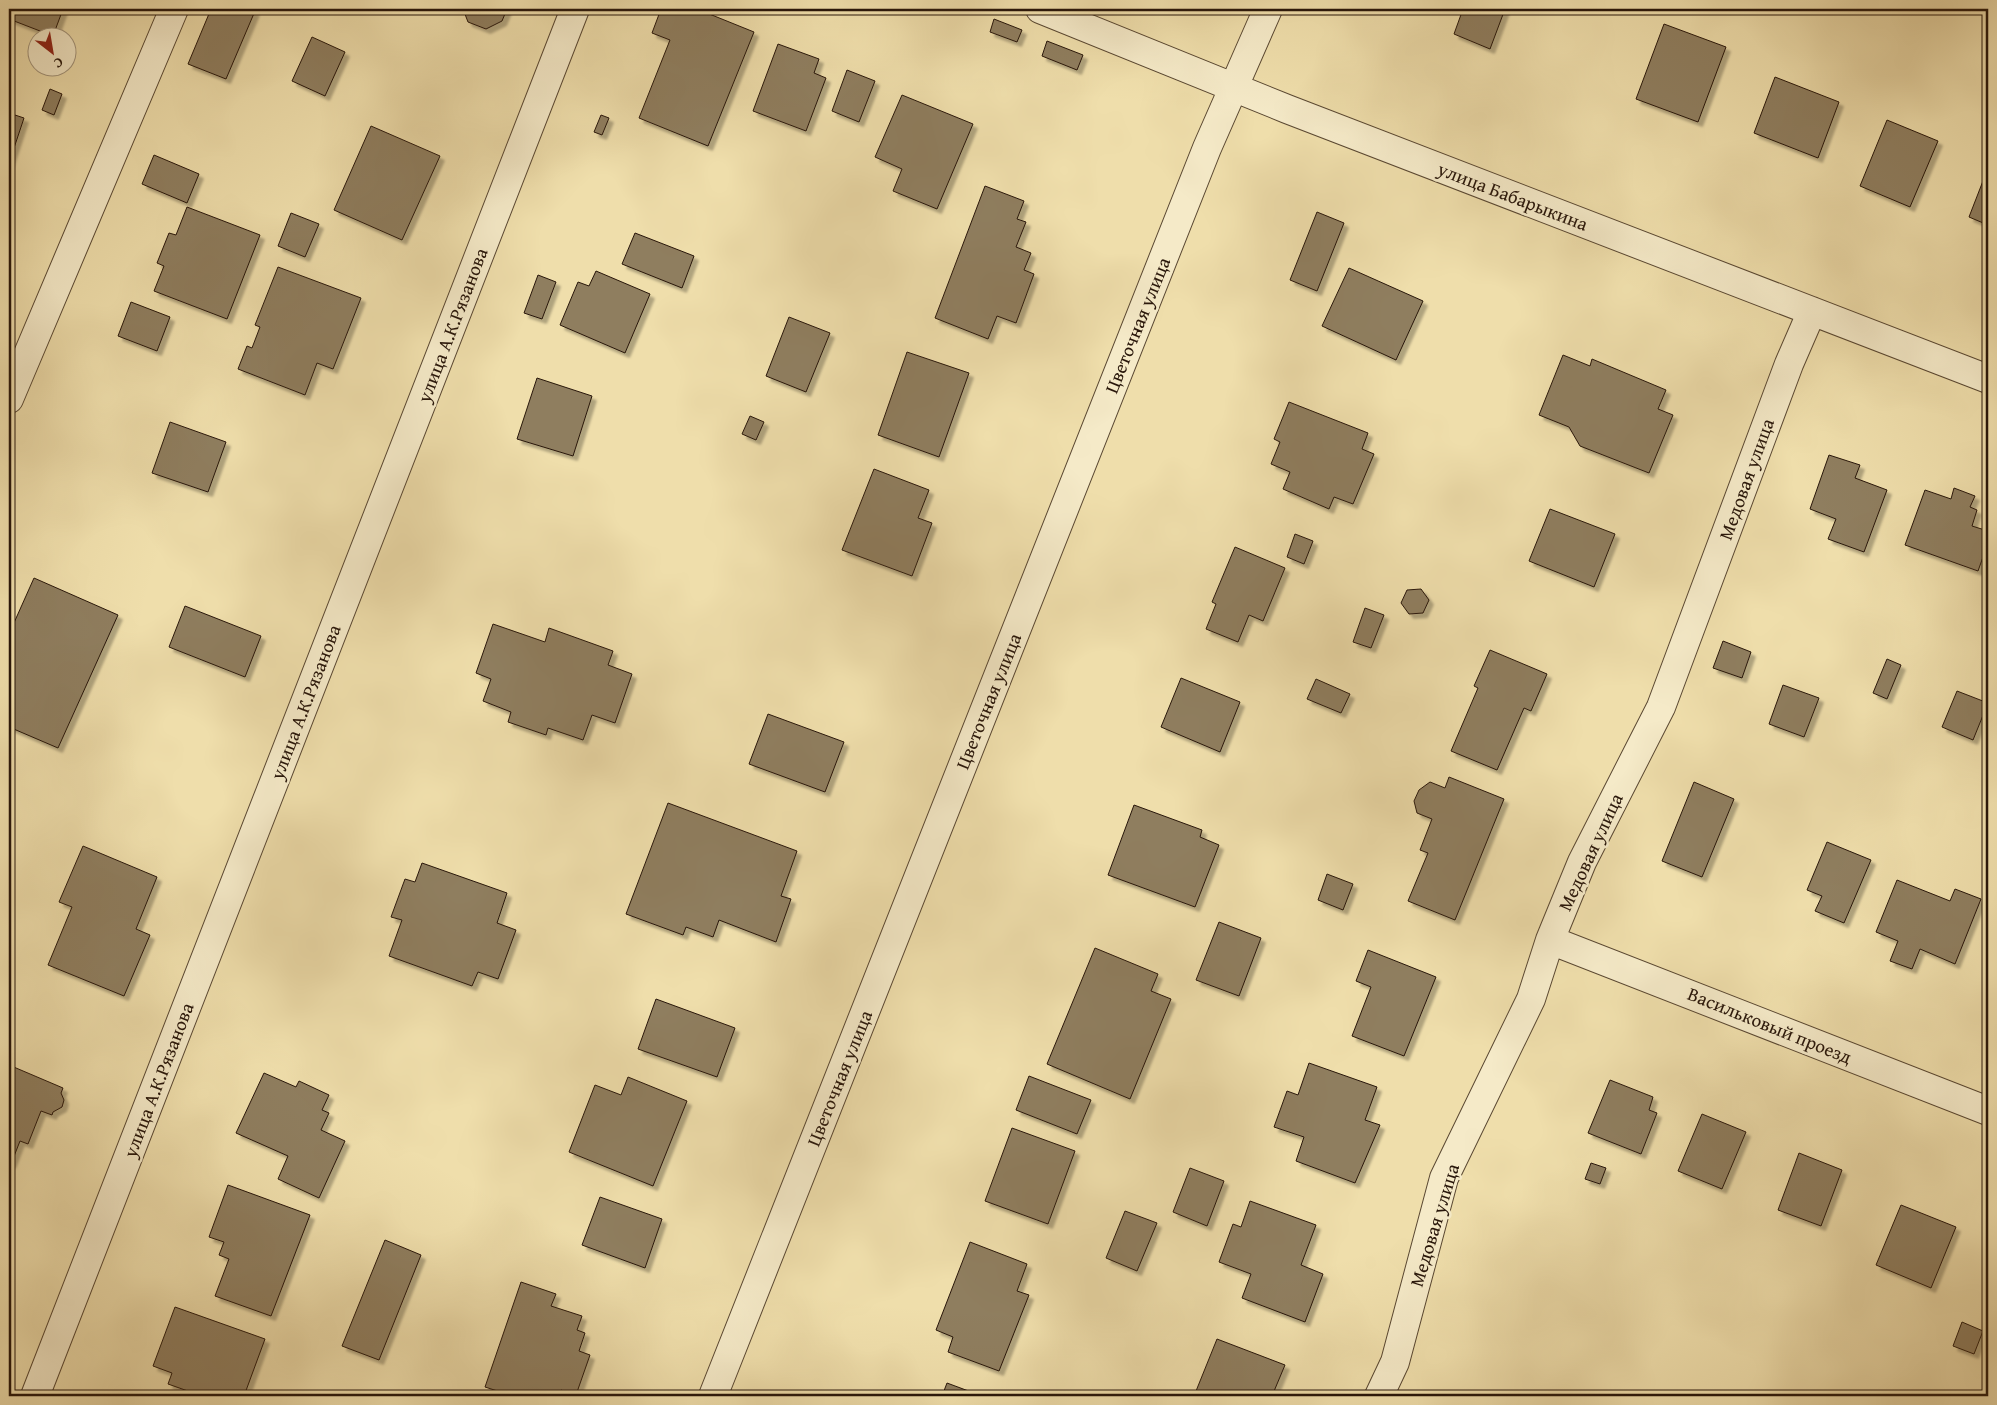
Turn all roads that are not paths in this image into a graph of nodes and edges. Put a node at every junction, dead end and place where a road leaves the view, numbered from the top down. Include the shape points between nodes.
1 (174, 9) edge
2 (575, 9) edge
3 (1040, 9) edge
4 (1268, 9) edge
5 (1234, 88) junction
6 (1812, 311) junction
7 (1988, 379) edge
8 (9, 399) edge
9 (1550, 940) junction
10 (1988, 1111) edge
11 (35, 1396) edge
12 (713, 1396) edge
13 (1380, 1396) edge

1 - 8 street
2 - 11 street, улица А.К.Рязанова
3 - 5 street, улица Бабарыкина
4 - 5 street, Цветочная улица
5 - 6 street, улица Бабарыкина
5 - 12 street, Цветочная улица
6 - 7 street, улица Бабарыкина
6 - 9 street, Медовая улица via 1789,364 1661,707 1582,862
9 - 10 street, Васильковый проезд
9 - 13 street, Медовая улица via 1530,999 1444,1178 1395,1362

